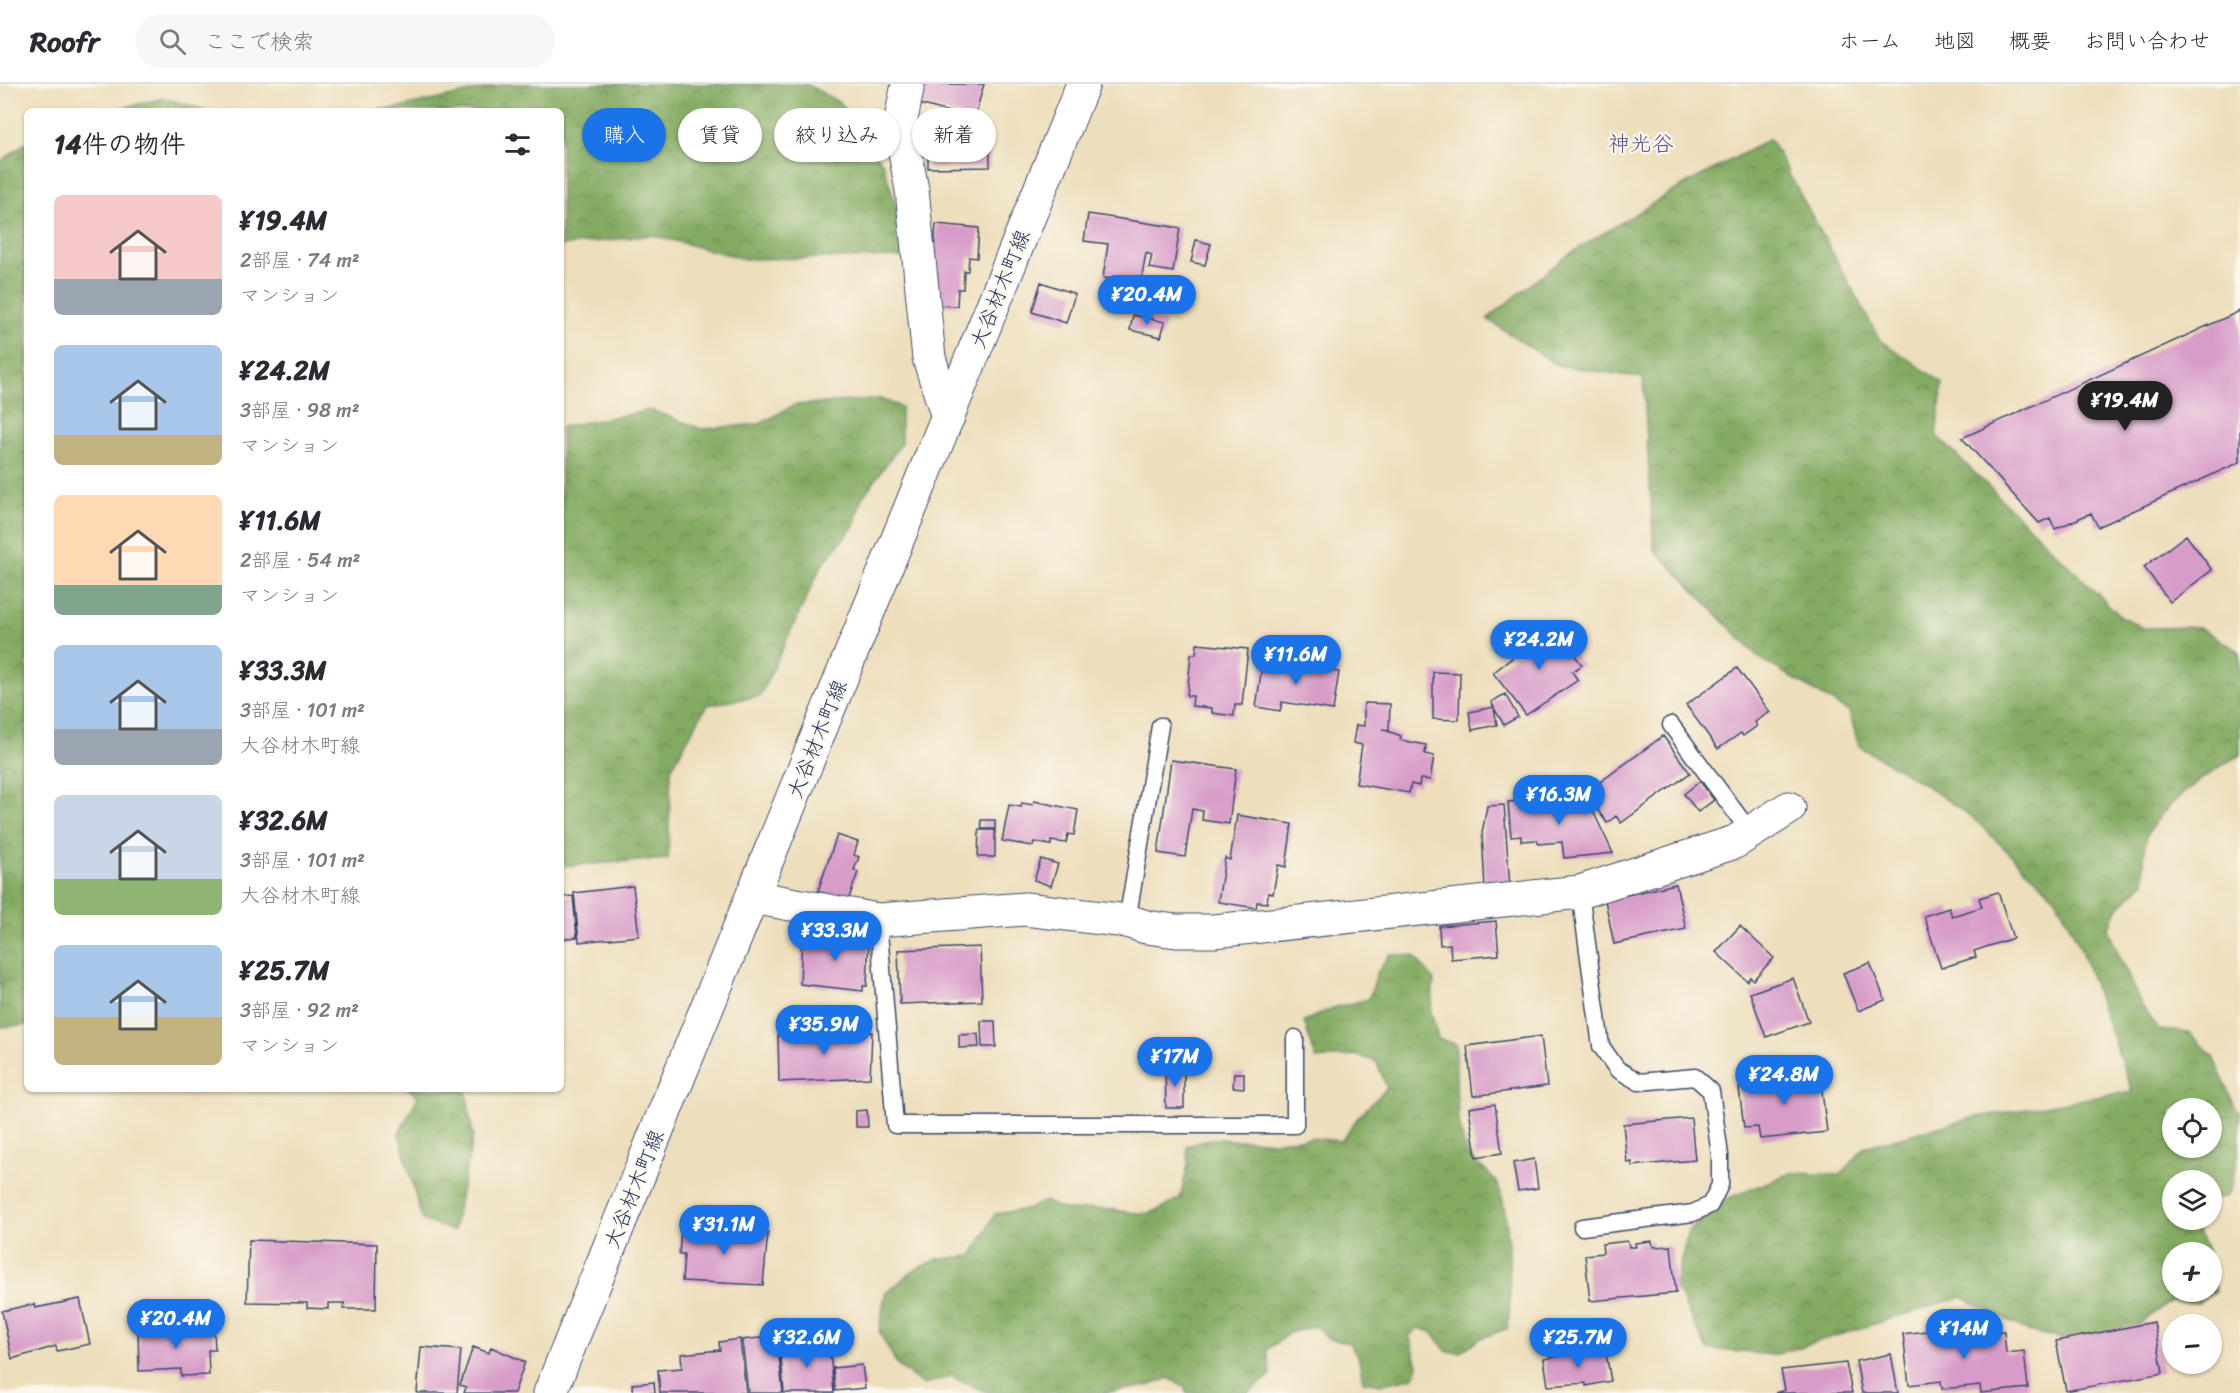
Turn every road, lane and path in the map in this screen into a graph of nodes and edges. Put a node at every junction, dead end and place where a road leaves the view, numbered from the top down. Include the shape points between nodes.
1 (908, 84) edge
2 (1083, 84) edge
3 (948, 417) junction
4 (1671, 725) dead end
5 (1160, 726) dead end
6 (1789, 808) dead end
7 (1750, 832) junction
8 (1580, 892) junction
9 (752, 897) junction
10 (878, 920) junction
11 (1127, 921) junction
12 (1295, 1038) dead end
13 (1582, 1227) dead end
14 (550, 1393) edge

1 - 3 street via 900,125 912,190 929,358
2 - 3 street, 大谷材木町線
3 - 9 street, 大谷材木町線
4 - 7 lane
5 - 11 lane
6 - 7 street
7 - 8 street via 1736,842
8 - 11 street via 1214,931 1176,931
8 - 13 lane via 1601,1046 1617,1069 1639,1082 1695,1077 1711,1091 1720,1155 1719,1185 1710,1205 1693,1214
9 - 10 street
9 - 14 street, 大谷材木町線
10 - 11 street via 1025,909
10 - 12 lane via 895,1125 1295,1125

